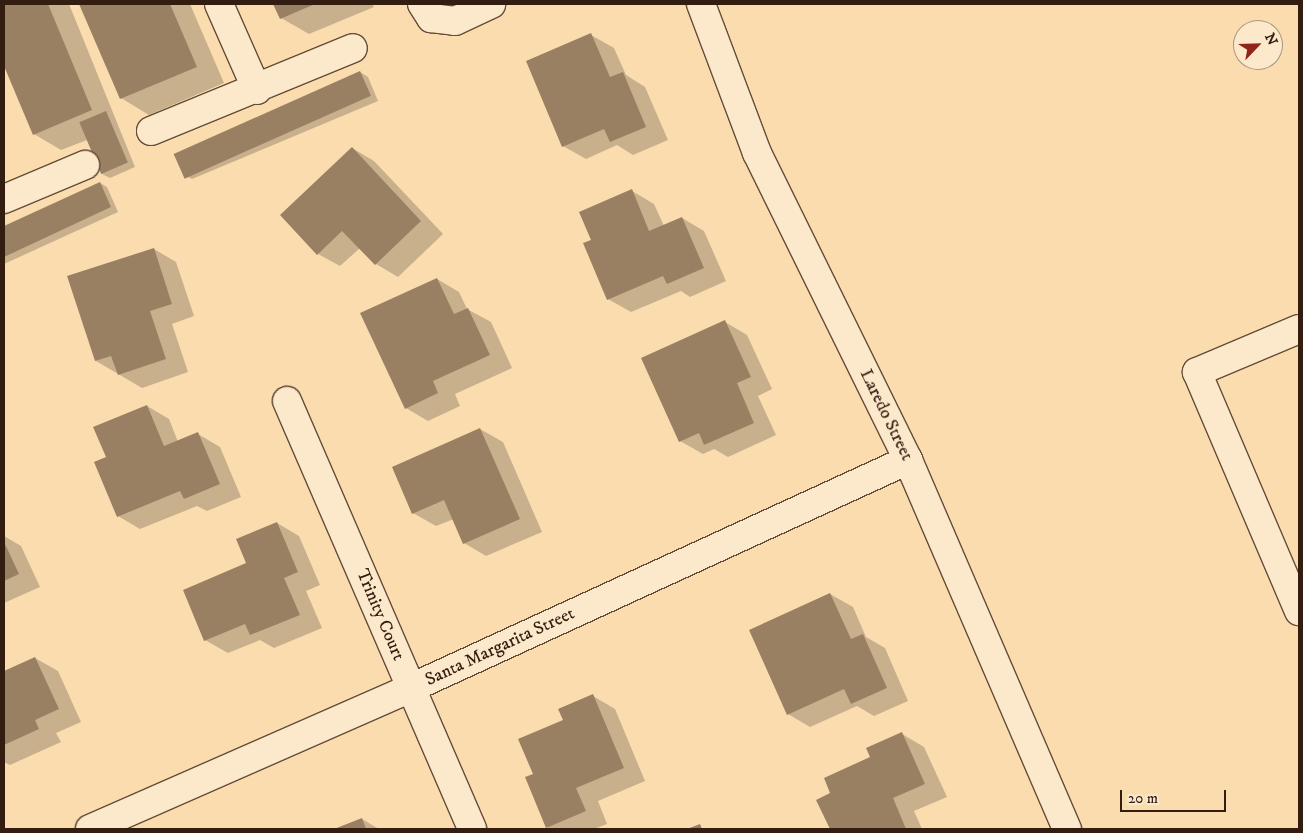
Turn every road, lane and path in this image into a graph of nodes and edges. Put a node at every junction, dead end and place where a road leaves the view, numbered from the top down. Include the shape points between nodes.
1 (219, 4) edge
2 (422, 4) edge
3 (491, 4) edge
4 (701, 4) edge
5 (353, 48) dead end
6 (257, 90) junction
7 (151, 131) dead end
8 (85, 165) dead end
9 (5, 195) edge
10 (1299, 329) edge
11 (287, 401) dead end
12 (908, 460) junction
13 (1299, 611) edge
14 (411, 688) junction
15 (90, 829) edge
16 (472, 829) edge
17 (1067, 829) edge

1 - 6 street
2 - 3 street via 431,18 455,21
4 - 12 street, Laredo Street via 757,153
5 - 6 street
6 - 7 street
8 - 9 street
10 - 13 street via 1197,372
11 - 14 street, Trinity Court
12 - 14 street, Santa Margarita Street
12 - 17 street, Laredo Street
14 - 15 street, Santa Margarita Street
14 - 16 street, Trinity Court

